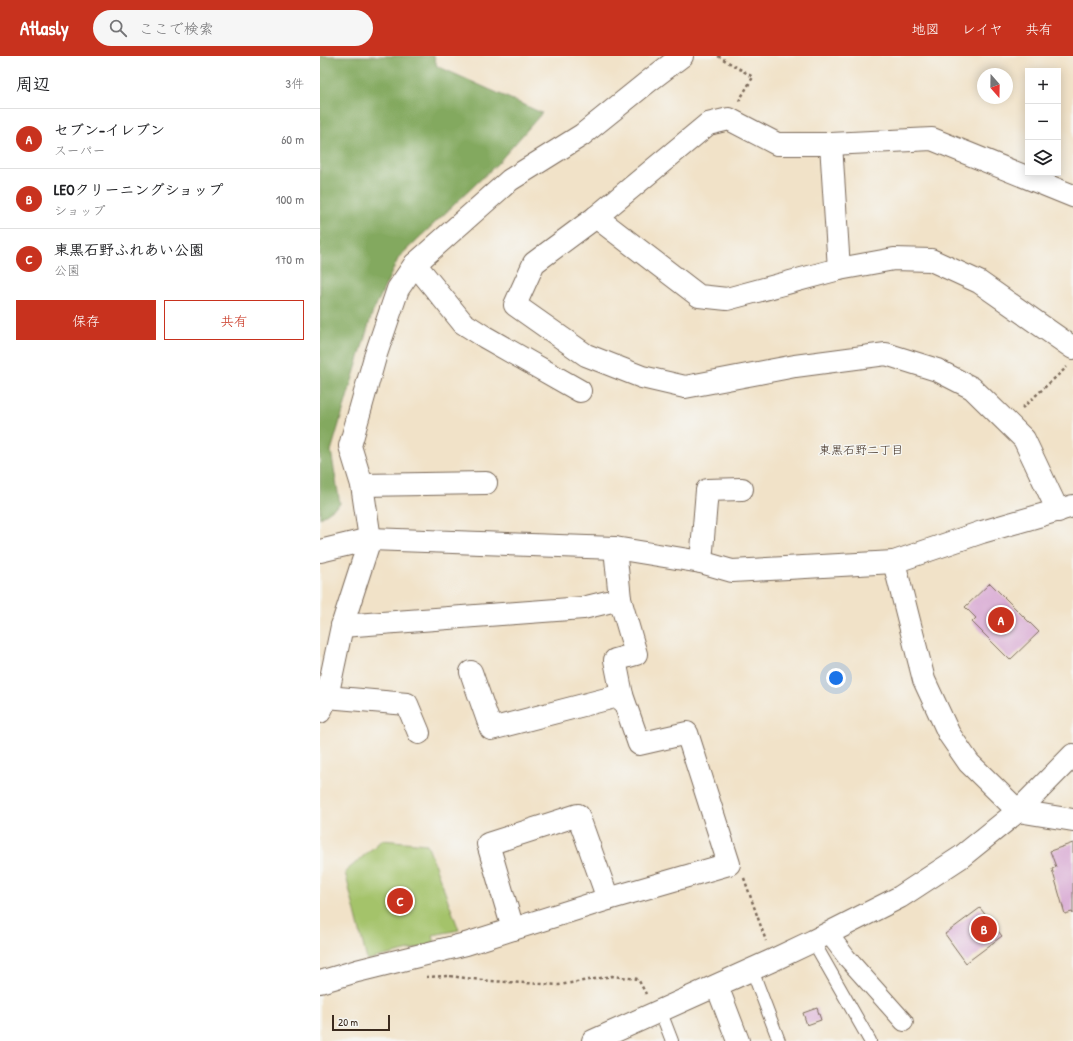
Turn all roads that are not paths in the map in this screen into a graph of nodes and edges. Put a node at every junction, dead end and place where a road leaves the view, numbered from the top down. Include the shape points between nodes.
1 (682, 56) edge
2 (831, 144) junction
3 (1073, 196) edge
4 (596, 217) junction
5 (415, 264) junction
6 (839, 269) junction
7 (1070, 357) edge
8 (580, 391) dead end
9 (486, 483) dead end
10 (362, 484) junction
11 (742, 489) dead end
12 (1066, 509) edge
13 (370, 540) junction
14 (615, 548) junction
15 (320, 551) edge
16 (701, 562) junction
17 (894, 562) junction
18 (620, 599) junction
19 (342, 626) junction
20 (471, 672) dead end
21 (622, 696) junction
22 (324, 704) edge
23 (419, 733) dead end
24 (1073, 755) edge
25 (1018, 811) junction
26 (1073, 820) edge
27 (608, 899) junction
28 (513, 929) junction
29 (821, 937) junction
30 (752, 970) junction
31 (320, 982) edge
32 (718, 986) junction
33 (658, 1012) junction
34 (904, 1022) dead end
35 (597, 1040) edge
36 (672, 1041) edge
37 (738, 1041) edge
38 (779, 1041) edge
39 (870, 1041) edge

1 - 5 street via 582,135 510,180
2 - 3 street via 932,139
2 - 4 street via 777,144 729,119 708,124
2 - 6 street
4 - 6 street via 699,296 726,299
4 - 12 street via 534,263 515,305 586,355 642,377 685,387 795,366 886,354 937,370 972,388 1024,439
5 - 8 street via 463,323
5 - 10 street via 398,289 375,357 350,446
6 - 7 street via 894,259 932,260 979,282
9 - 10 street
10 - 13 street
11 - 16 street via 707,490
12 - 17 street via 982,532
13 - 14 street
13 - 15 street
13 - 19 street
14 - 16 street
14 - 18 street
16 - 17 street via 732,571
17 - 25 street via 924,680 949,734 969,764
18 - 19 street via 583,608
18 - 21 street via 636,654 615,660
19 - 22 street
20 - 21 street via 491,729
21 - 27 street via 639,744 687,733 729,864
22 - 23 street via 407,704
24 - 25 street
25 - 26 street
25 - 29 street via 961,857 900,897
27 - 28 street
27 - 28 street via 578,815 488,844
28 - 31 street via 466,944
29 - 30 street
29 - 34 street via 847,958
29 - 39 lane
30 - 32 street
30 - 38 lane
32 - 33 street
32 - 37 street
33 - 35 street
33 - 36 lane

